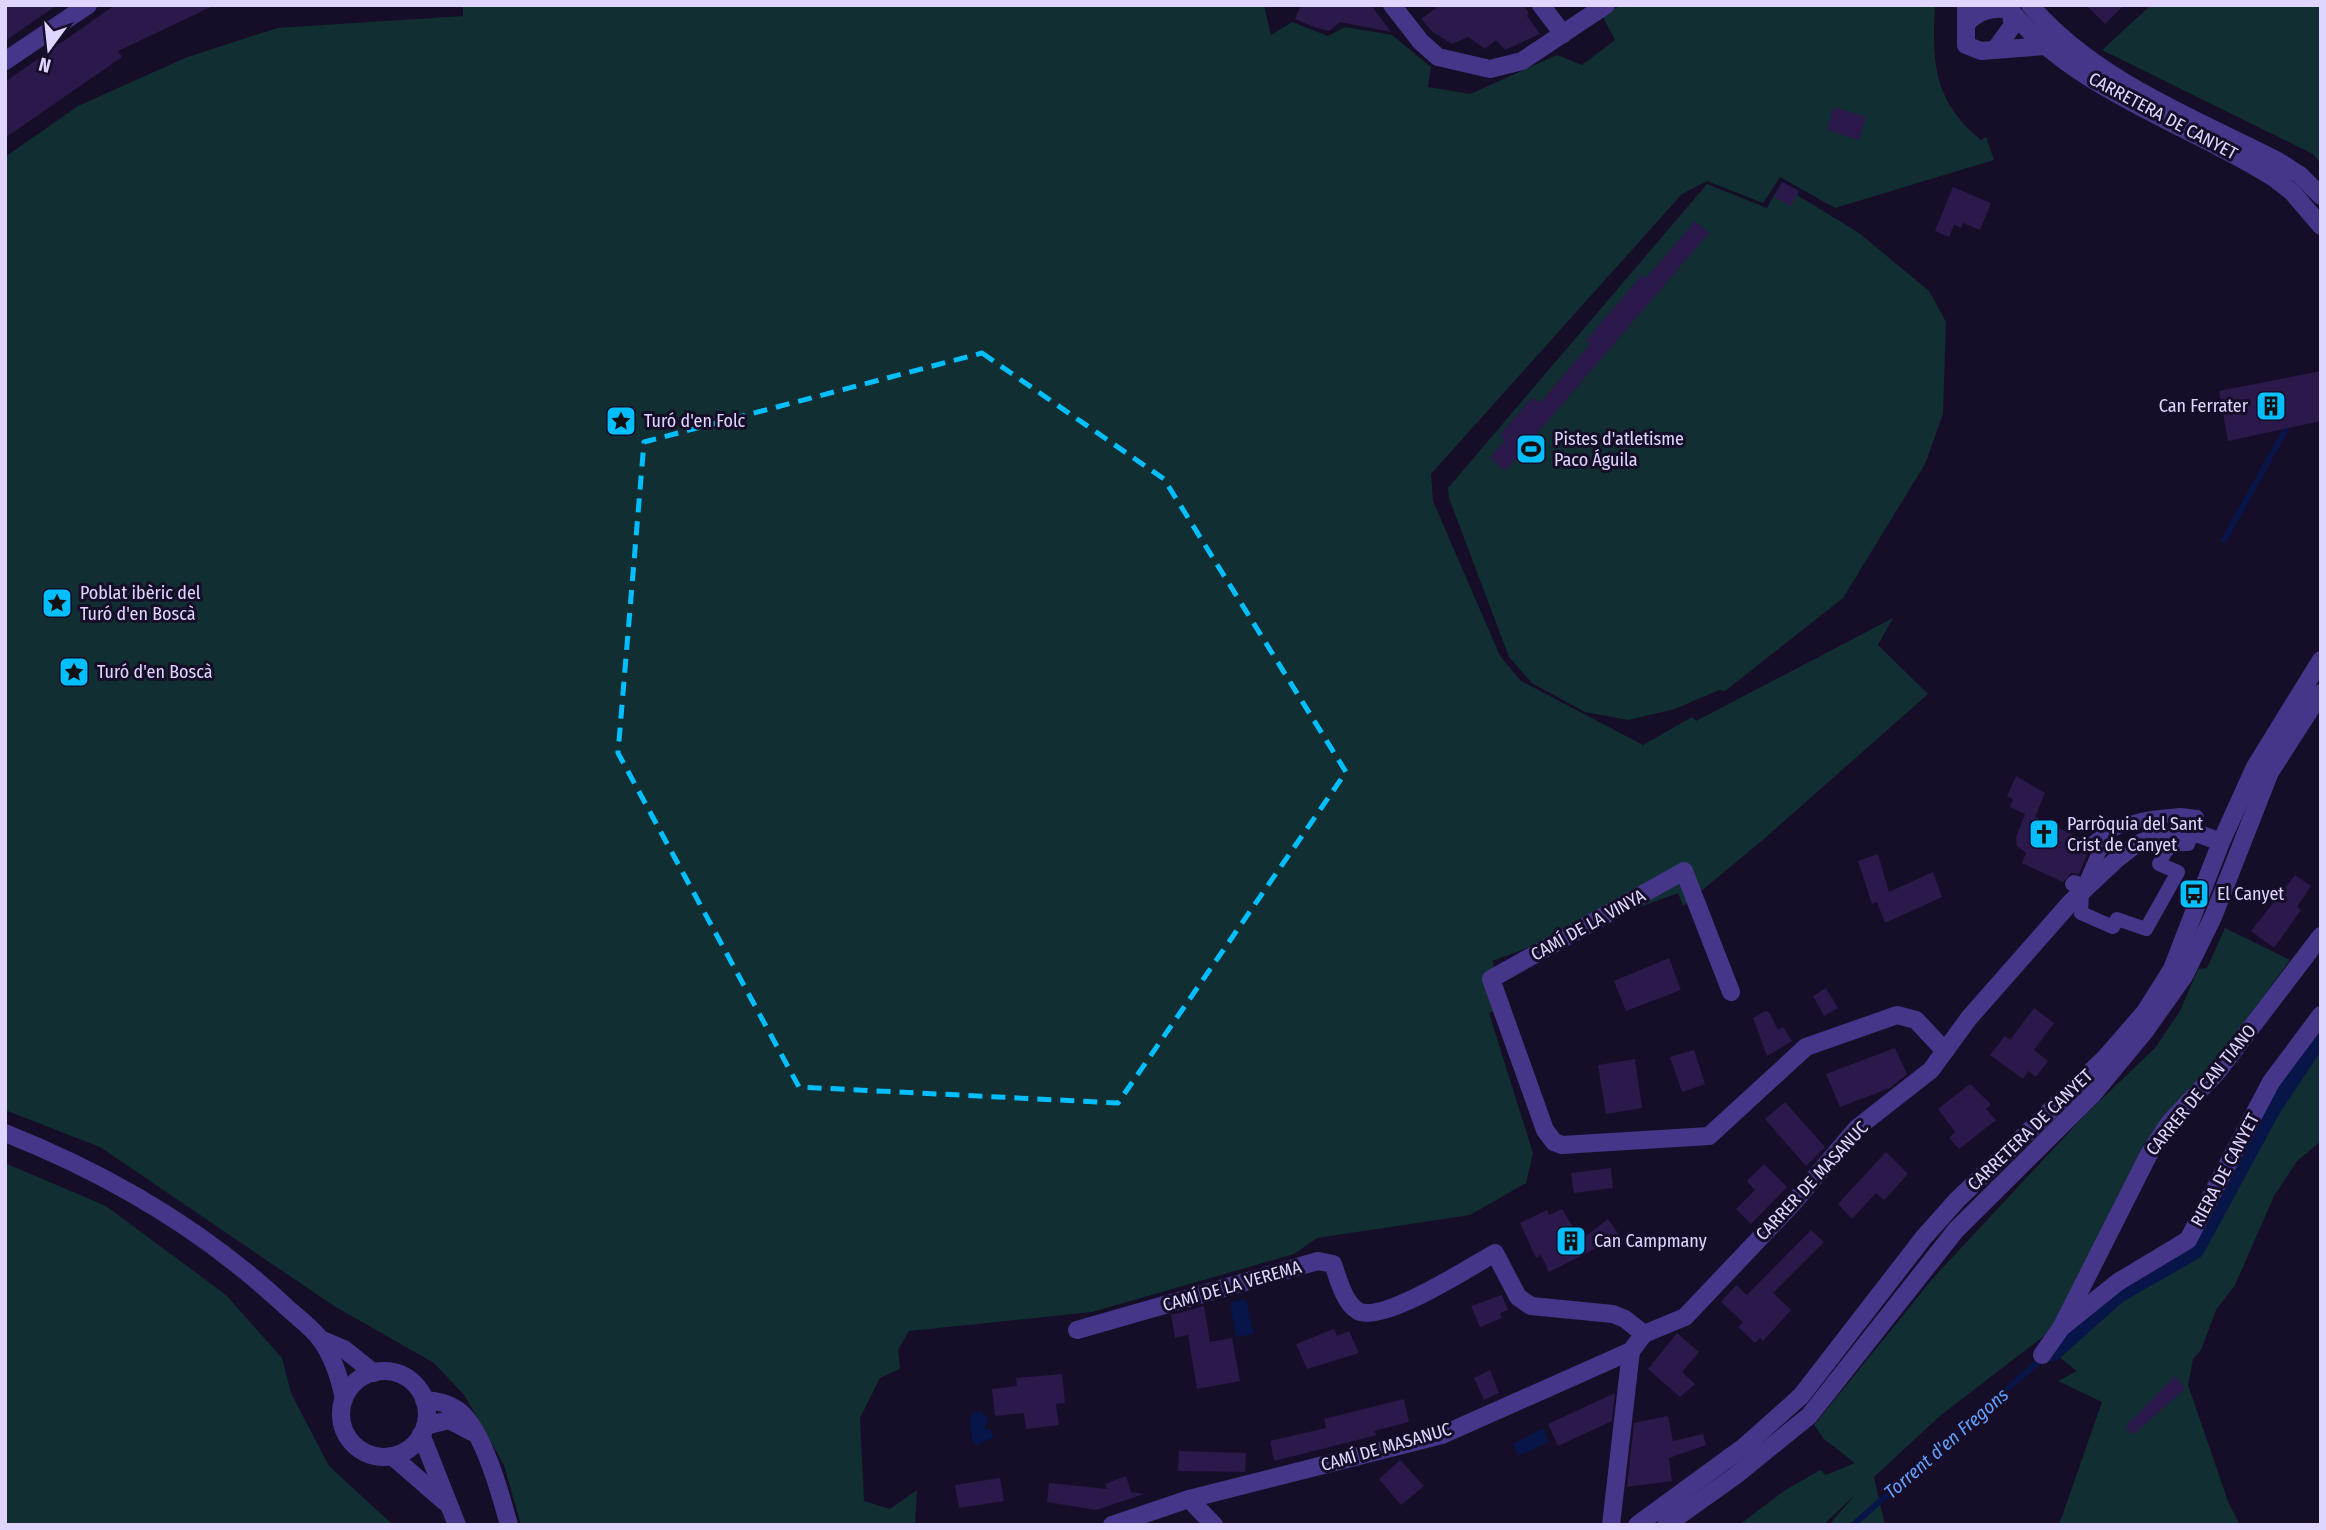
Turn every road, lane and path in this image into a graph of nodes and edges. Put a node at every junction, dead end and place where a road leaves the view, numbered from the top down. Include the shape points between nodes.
1 (88, 5) edge
2 (1392, 5) edge
3 (1541, 5) edge
4 (1606, 5) edge
5 (2030, 5) edge
6 (2009, 7) edge
7 (1966, 14) edge
8 (1563, 34) junction
9 (2045, 46) junction
10 (1996, 48) junction
11 (5, 61) edge
12 (2100, 69) junction
13 (2321, 196) edge
14 (2321, 226) edge
15 (2321, 660) edge
16 (2321, 693) edge
17 (2270, 772) junction
18 (2192, 834) junction
19 (2221, 842) junction
20 (2082, 891) junction
21 (2203, 933) junction
22 (2321, 936) edge
23 (1731, 992) dead end
24 (2321, 1015) edge
25 (1945, 1051) junction
26 (5, 1133) edge
27 (2062, 1328) junction
28 (1077, 1331) dead end
29 (1644, 1334) junction
30 (320, 1339) junction
31 (1631, 1351) junction
32 (2042, 1355) dead end
33 (374, 1373) junction
34 (344, 1399) junction
35 (424, 1400) junction
36 (423, 1430) junction
37 (475, 1434) junction
38 (392, 1456) junction
39 (1189, 1499) junction
40 (447, 1505) junction
41 (457, 1525) edge
42 (509, 1525) edge
43 (1112, 1525) edge
44 (1214, 1525) edge
45 (1611, 1525) edge
46 (1637, 1525) edge
47 (1666, 1525) edge

1 - 11 street
2 - 8 street via 1438,57 1490,69 1522,61
3 - 8 street
4 - 8 street
5 - 12 street, CARRETERA DE CANYET via 2051,29
6 - 7 street
6 - 9 street, CARRETERA DE CANYET
6 - 10 street via 2013,25
6 - 12 street via 2089,68
7 - 10 street via 1966,45 1981,51
9 - 10 street
9 - 14 street, CARRETERA DE CANYET via 2100,85 2274,178
12 - 13 street, CARRETERA DE CANYET via 2278,161
15 - 19 street, CARRETERA DE CANYET via 2255,766
16 - 17 street, CARRETERA DE CANYET
17 - 19 street via 2260,780 2232,838
17 - 21 street, CARRETERA DE CANYET
18 - 19 street, CARRER DE MASANUC
18 - 20 street, CARRER DE MASANUC via 2161,835 2135,845
18 - 20 street via 2197,817 2182,815 2118,826 2091,845 2100,850 2084,886 2072,884
18 - 20 street via 2188,844 2165,849 2160,864 2178,872 2146,929 2118,919 2113,927 2081,913
19 - 21 street via 2222,867 2203,918
19 - 46 street, CARRETERA DE CANYET via 2172,969 2106,1057 1957,1200 1801,1396 1745,1446
20 - 25 street, CARRER DE MASANUC
21 - 47 street, CARRETERA DE CANYET via 2168,1002 2109,1077 1956,1230 1809,1416
22 - 27 street, CARRER DE CAN TIANO via 2218,1071 2170,1122 2149,1154
23 - 25 street, CAMÍ DE LA VINYA via 1684,872 1491,979 1545,1130 1562,1145 1709,1136 1806,1047 1897,1015 1916,1020
24 - 27 street, RIERA DE CANYET via 2271,1082 2188,1240 2119,1282
25 - 29 street, CARRER DE MASANUC via 1931,1070 1857,1128 1685,1317
26 - 30 street via 88,1170 168,1215 227,1255
27 - 32 street, RIERA DE CANYET
28 - 29 street, CAMÍ DE LA VEREMA via 1318,1261 1333,1264 1355,1310 1374,1314 1495,1253 1518,1297 1531,1306 1612,1314
29 - 31 street, CAMÍ DE MASANUC
30 - 33 street via 344,1349
30 - 34 street via 341,1382
31 - 39 street, CAMÍ DE MASANUC via 1441,1435
31 - 45 street
33 - 34 street via 353,1384
33 - 35 street via 401,1375
34 - 38 street via 341,1420 352,1443 370,1455
35 - 36 street
35 - 37 street via 442,1401 462,1412
36 - 37 street via 449,1420
36 - 38 street via 409,1449
36 - 40 street
37 - 42 street
38 - 40 street
39 - 43 street, CAMÍ DE MASANUC
39 - 44 street
40 - 41 street

